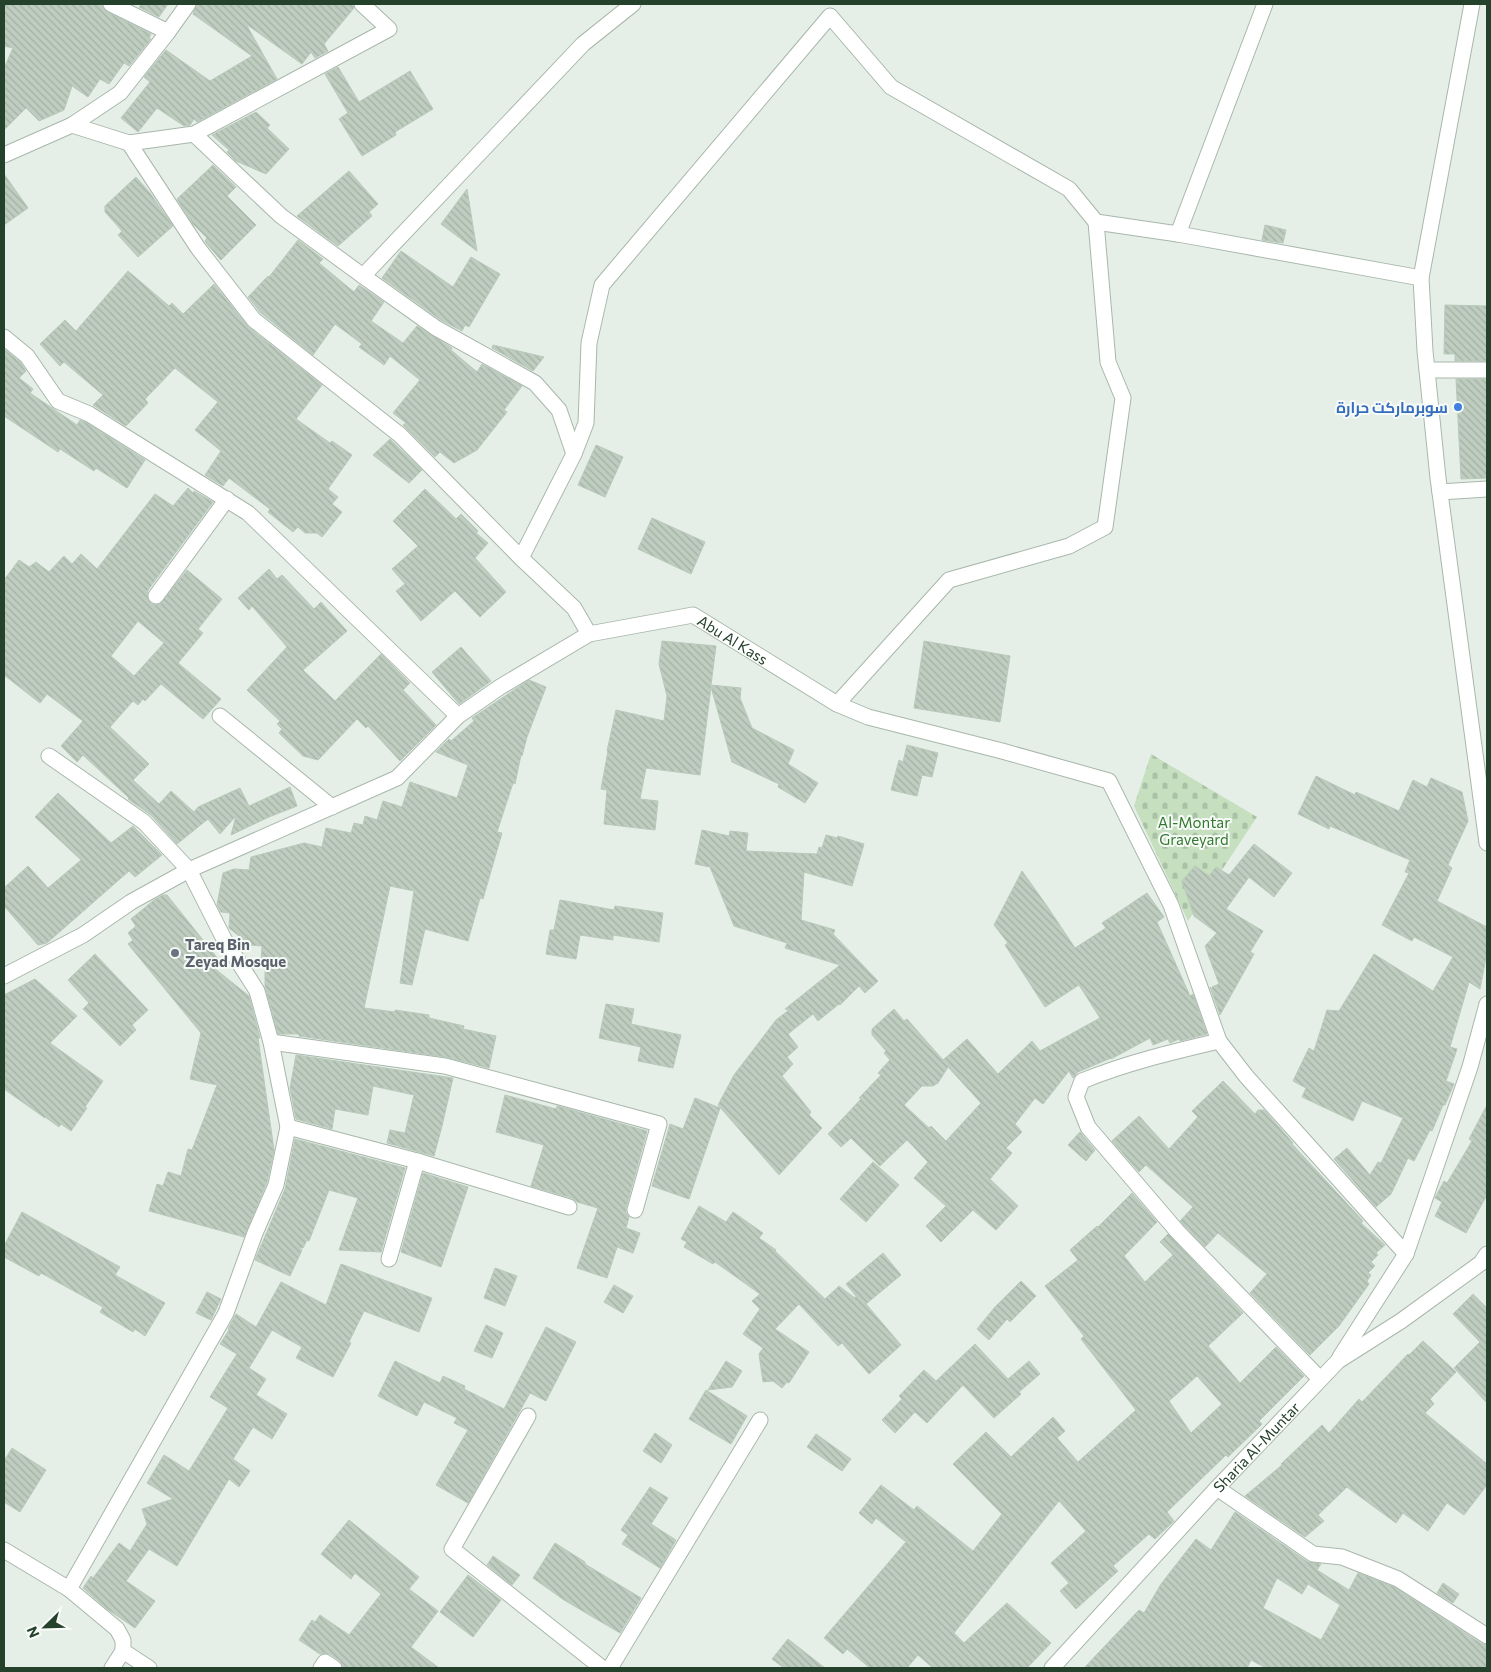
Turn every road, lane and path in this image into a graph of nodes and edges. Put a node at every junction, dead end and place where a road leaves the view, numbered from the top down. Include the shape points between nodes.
1 (111, 4) edge
2 (188, 4) edge
3 (362, 4) edge
4 (633, 4) edge
5 (1265, 4) edge
6 (1472, 4) edge
7 (168, 32) junction
8 (72, 125) junction
9 (194, 134) junction
10 (129, 143) junction
11 (7, 150) edge
12 (1096, 222) junction
13 (1178, 234) junction
14 (363, 276) junction
15 (1421, 278) junction
16 (4, 337) edge
17 (1427, 370) junction
18 (1487, 370) edge
19 (574, 454) junction
20 (1487, 490) edge
21 (1440, 492) junction
22 (227, 499) junction
23 (521, 558) junction
24 (156, 596) dead end
25 (589, 634) junction
26 (837, 704) junction
27 (220, 716) dead end
28 (458, 716) junction
29 (49, 756) dead end
30 (332, 807) junction
31 (1486, 820) edge
32 (1487, 843) edge
33 (189, 870) junction
34 (4, 976) edge
35 (1487, 1004) edge
36 (1219, 1041) junction
37 (271, 1042) junction
38 (288, 1127) junction
39 (417, 1161) junction
40 (568, 1207) dead end
41 (635, 1210) dead end
42 (1406, 1254) junction
43 (389, 1259) dead end
44 (1485, 1262) edge
45 (1338, 1360) junction
46 (1320, 1378) junction
47 (528, 1416) dead end
48 (760, 1420) dead end
49 (1218, 1488) junction
50 (4, 1550) edge
51 (69, 1590) junction
52 (1487, 1636) edge
53 (123, 1651) junction
54 (112, 1668) edge
55 (149, 1668) edge
56 (602, 1668) edge
57 (610, 1668) edge
58 (1052, 1668) edge

1 - 7 street
2 - 7 street
3 - 9 street via 389,29
4 - 14 street via 583,44
5 - 13 street
6 - 15 street
7 - 8 street via 120,93
8 - 10 street
8 - 11 street
9 - 10 street
9 - 14 street via 281,216
10 - 23 street via 198,248 254,320 400,434
12 - 13 street
12 - 19 street via 1069,189 891,87 830,16 602,285 589,343 586,423
12 - 26 street via 1108,362 1123,398 1105,527 1069,546 948,580
13 - 15 street
14 - 19 street via 436,328 535,383 559,410
15 - 17 street
16 - 22 street via 27,356 58,402 89,414
17 - 18 street
17 - 21 street
19 - 23 street
20 - 21 street
21 - 31 street
22 - 24 street
22 - 28 street via 248,513
23 - 25 street via 574,608
25 - 26 street, Abu Al Kass via 693,615
25 - 28 street
26 - 36 street, Abu Al Kass via 868,717 1109,780 1171,905
27 - 30 street
28 - 30 street via 397,778
29 - 33 street via 144,822
30 - 33 street
31 - 32 street
33 - 34 street via 131,902 83,935
33 - 37 street via 224,940 257,991
35 - 42 street via 1470,1067
36 - 42 street, Abu Al Kass via 1246,1076
36 - 46 street via 1109,1070 1082,1081 1076,1097 1088,1127 1177,1231
37 - 38 street
37 - 41 street via 445,1066 659,1124
38 - 39 street
38 - 51 street via 276,1185 226,1313
39 - 40 street
39 - 43 street
42 - 45 street
44 - 45 street, Sharia Al-Muntar
45 - 46 street, Sharia Al-Muntar
46 - 49 street, Sharia Al-Muntar
47 - 56 street via 452,1549
48 - 57 street
49 - 52 street via 1313,1554 1342,1557 1398,1579
49 - 58 street, Sharia Al-Muntar
50 - 51 street
51 - 53 street via 117,1629 123,1640
53 - 54 street
53 - 55 street

